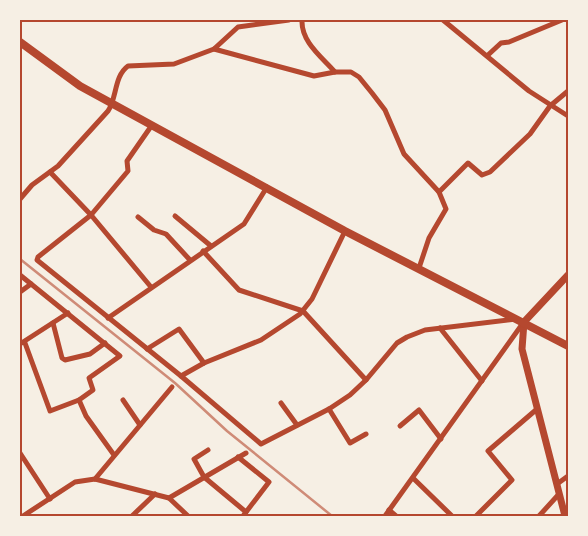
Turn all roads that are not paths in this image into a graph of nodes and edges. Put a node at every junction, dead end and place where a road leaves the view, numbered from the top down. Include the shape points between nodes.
1 (289, 20) edge
2 (302, 20) edge
3 (443, 20) edge
4 (562, 20) edge
5 (20, 42) edge
6 (214, 49) junction
7 (488, 55) junction
8 (335, 72) junction
9 (568, 91) edge
10 (113, 104) junction
11 (550, 106) junction
12 (568, 116) edge
13 (152, 125) junction
14 (50, 172) junction
15 (266, 187) junction
16 (439, 192) junction
17 (20, 198) edge
18 (92, 215) junction
19 (175, 216) dead end
20 (138, 218) dead end
21 (345, 231) junction
22 (211, 246) junction
23 (203, 251) junction
24 (190, 260) junction
25 (419, 268) junction
26 (20, 275) edge
27 (568, 275) edge
28 (31, 284) junction
29 (151, 287) junction
30 (20, 292) edge
31 (304, 311) junction
32 (68, 313) junction
33 (108, 318) junction
34 (520, 320) junction
35 (53, 323) junction
36 (440, 328) junction
37 (105, 343) junction
38 (22, 344) edge
39 (568, 346) edge
40 (147, 349) junction
41 (204, 364) junction
42 (181, 376) junction
43 (366, 380) junction
44 (482, 381) junction
45 (172, 387) dead end
46 (79, 400) junction
47 (123, 400) dead end
48 (281, 403) dead end
49 (329, 409) junction
50 (537, 409) junction
51 (140, 425) junction
52 (298, 425) junction
53 (400, 426) dead end
54 (366, 434) dead end
55 (441, 439) junction
56 (208, 450) dead end
57 (20, 453) edge
58 (246, 453) dead end
59 (114, 455) junction
60 (238, 457) junction
61 (568, 476) edge
62 (204, 477) junction
63 (413, 478) junction
64 (95, 479) junction
65 (557, 484) junction
66 (155, 494) junction
67 (559, 494) junction
68 (169, 498) junction
69 (50, 499) junction
70 (389, 510) junction
71 (244, 514) edge
72 (23, 516) edge
73 (132, 516) edge
74 (188, 516) edge
75 (385, 516) edge
76 (396, 516) edge
77 (452, 516) edge
78 (476, 516) edge
79 (539, 516) edge
80 (566, 516) edge

1 - 6 street via 238,27
2 - 8 street via 301,28 306,39
3 - 7 street
4 - 7 street via 500,43
5 - 10 main road via 80,86
6 - 8 street via 314,76
6 - 10 street via 174,64 128,66 119,78
7 - 11 street
8 - 16 street via 351,72 359,77 385,110 404,154
9 - 11 street
10 - 13 main road
10 - 14 street
11 - 12 street
11 - 16 street via 530,134 490,172 482,175 468,163
13 - 15 main road
13 - 18 street via 127,161 128,171
14 - 17 street
14 - 18 street
15 - 21 main road
15 - 22 street via 244,224
16 - 25 street via 446,209 429,238
18 - 29 street
18 - 33 street via 37,260
19 - 22 street
20 - 24 street via 166,234
21 - 25 main road
21 - 31 street
22 - 23 street
23 - 24 street
23 - 31 street via 239,290
24 - 29 street
25 - 34 main road
26 - 28 street
27 - 34 main road
28 - 30 street
28 - 32 street
29 - 33 street
31 - 41 street via 261,340
31 - 43 street
32 - 35 street
32 - 37 street
33 - 40 street
34 - 36 street
34 - 39 main road
34 - 44 street
34 - 50 main road via 522,349
35 - 37 street via 65,360 90,354
35 - 38 street
36 - 43 street via 416,333 397,343
36 - 44 street
37 - 46 street via 120,356 89,378 93,390
38 - 46 street via 50,411
40 - 41 street via 179,329
40 - 42 street
41 - 42 street
42 - 52 street via 261,444
43 - 49 street
44 - 55 street
45 - 51 street
46 - 59 street via 86,416
47 - 51 street
48 - 52 street
49 - 52 street
49 - 54 street via 350,443
50 - 65 main road
50 - 78 street via 488,451 512,480
51 - 59 street
53 - 55 street via 419,410
55 - 63 street
56 - 62 street via 194,459
57 - 69 street
58 - 60 street
59 - 64 street
60 - 62 street
60 - 71 street via 269,482
61 - 65 street
62 - 68 street
62 - 71 street
63 - 70 street
63 - 77 street
64 - 66 street
64 - 69 street via 76,482
65 - 67 main road
66 - 68 street
66 - 73 street
67 - 79 street
67 - 80 main road
68 - 74 street
69 - 72 street
70 - 75 street
70 - 76 street

